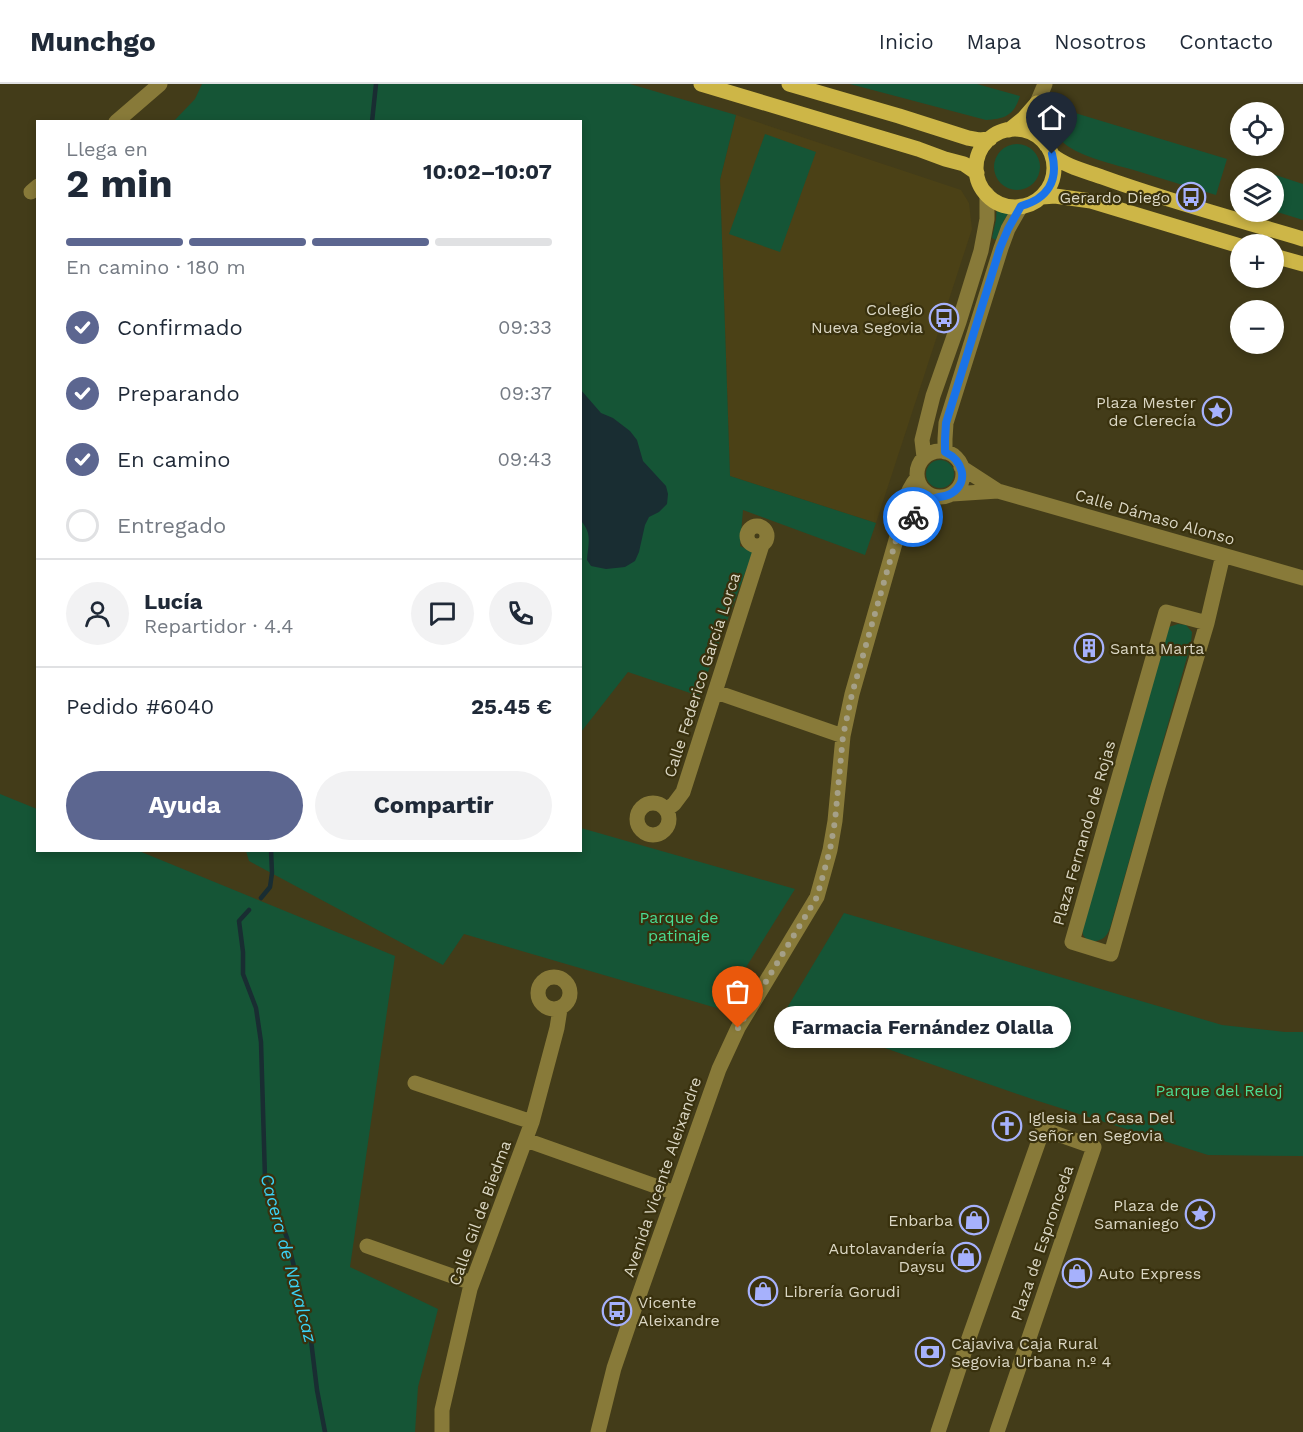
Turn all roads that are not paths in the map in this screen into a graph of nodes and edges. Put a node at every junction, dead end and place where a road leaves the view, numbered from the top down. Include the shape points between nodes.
1 (160, 84) edge
2 (701, 84) edge
3 (789, 84) edge
4 (1045, 84) edge
5 (1038, 103) junction
6 (118, 120) edge
7 (1008, 130) junction
8 (990, 139) junction
9 (1049, 150) junction
10 (977, 173) junction
11 (987, 194) junction
12 (1042, 196) junction
13 (1021, 206) junction
14 (1303, 240) edge
15 (1230, 243) edge
16 (1284, 259) edge
17 (1303, 264) edge
18 (945, 452) junction
19 (924, 457) junction
20 (961, 467) junction
21 (917, 478) junction
22 (998, 491) junction
23 (945, 496) junction
24 (898, 533) junction
25 (762, 545) dead end
26 (1223, 555) junction
27 (1303, 578) edge
28 (1207, 623) junction
29 (716, 692) junction
30 (843, 736) junction
31 (666, 810) dead end
32 (560, 1009) dead end
33 (415, 1083) dead end
34 (532, 1122) junction
35 (525, 1140) junction
36 (675, 1193) junction
37 (367, 1246) dead end
38 (472, 1283) junction
39 (442, 1432) edge
40 (598, 1432) edge
41 (938, 1432) edge
42 (997, 1432) edge

1 - 6 street
2 - 10 main road via 964,164
3 - 8 main road via 968,138
4 - 5 street
5 - 7 main road
5 - 9 main road via 1041,130
7 - 8 main road
7 - 9 main road via 1029,132
8 - 10 main road via 978,157
9 - 12 main road via 1054,162 1053,177
9 - 14 main road via 1060,161 1113,181
10 - 11 main road
11 - 13 main road via 1003,204
11 - 19 street via 981,251 933,396 922,440
12 - 13 main road
12 - 15 main road via 1091,201
13 - 18 street via 1000,248 952,402
16 - 17 main road
18 - 19 street
18 - 20 street
19 - 21 street
20 - 22 street, Calle Dámaso Alonso
20 - 23 street via 961,482
21 - 23 street via 930,495
21 - 24 street, Avenida Vicente Aleixandre via 908,491
22 - 23 street, Calle Dámaso Alonso
22 - 26 street, Calle Dámaso Alonso
23 - 24 street, Avenida Vicente Aleixandre via 922,508
24 - 30 street, Avenida Vicente Aleixandre
25 - 29 street, Calle Federico García Lorca
26 - 27 street, Calle Dámaso Alonso
26 - 28 street, Plaza Fernando de Rojas
28 - 28 street, Plaza Fernando de Rojas via 1166,612 1072,942 1111,954
29 - 30 street
29 - 31 street, Calle Federico García Lorca via 683,792
30 - 36 street, Avenida Vicente Aleixandre via 835,821 817,897 728,1047
32 - 34 street, Calle Gil de Biedma
33 - 34 street
34 - 35 street, Calle Gil de Biedma
35 - 36 street
35 - 38 street, Calle Gil de Biedma
36 - 40 street, Avenida Vicente Aleixandre via 614,1368
37 - 38 street
38 - 39 street, Calle Gil de Biedma via 442,1410
41 - 42 street, Plaza de Espronceda via 1043,1129 1094,1148

